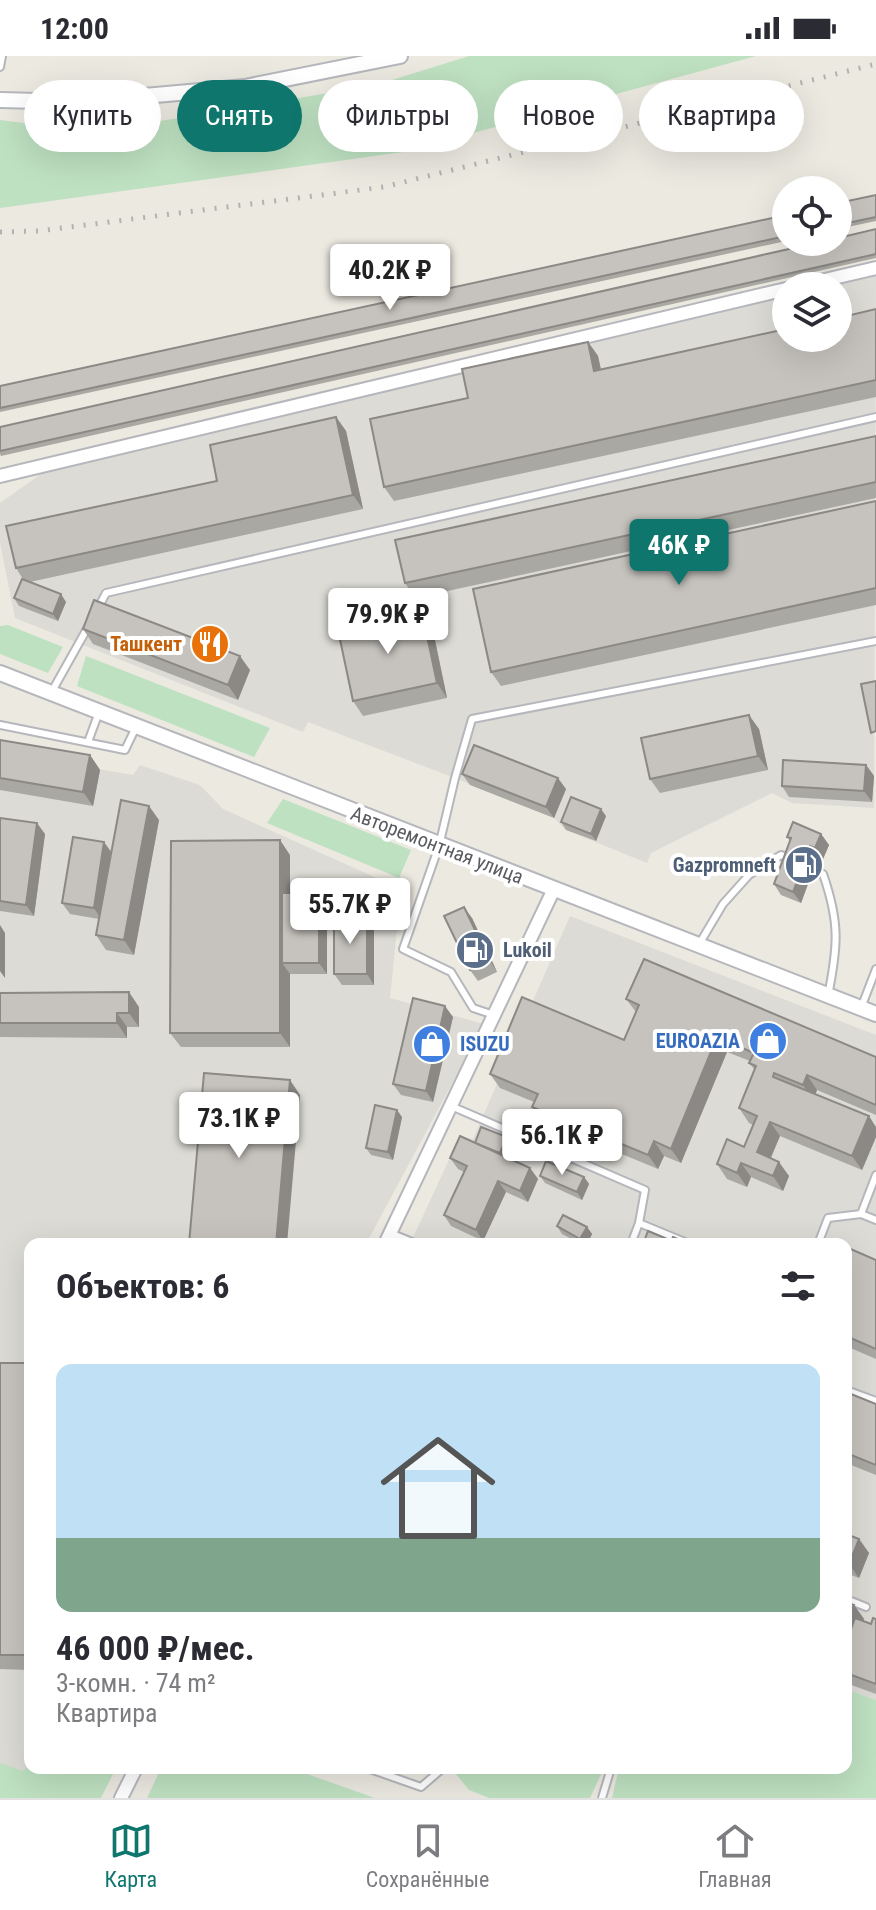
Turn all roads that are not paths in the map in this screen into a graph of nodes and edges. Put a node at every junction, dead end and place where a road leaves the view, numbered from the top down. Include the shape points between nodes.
1 (2, 56) edge
2 (400, 56) edge
3 (0, 67) edge
4 (0, 100) edge
5 (876, 268) edge
6 (852, 274) edge
7 (772, 292) edge
8 (876, 417) edge
9 (0, 476) edge
10 (876, 641) edge
11 (0, 673) edge
12 (51, 693) junction
13 (99, 712) junction
14 (0, 725) edge
15 (136, 727) junction
16 (88, 742) junction
17 (439, 846) junction
18 (795, 860) edge
19 (813, 869) dead end
20 (553, 891) junction
21 (697, 946) junction
22 (876, 969) edge
23 (828, 996) junction
24 (861, 1008) junction
25 (876, 1014) edge
26 (494, 1015) junction
27 (451, 1106) junction
28 (876, 1175) edge
29 (861, 1214) junction
30 (876, 1220) edge
31 (639, 1223) junction
32 (388, 1238) edge
33 (633, 1238) edge
34 (675, 1238) edge
35 (820, 1238) edge
36 (852, 1392) edge
37 (876, 1401) edge
38 (852, 1601) edge
39 (866, 1607) dead end
40 (133, 1774) edge
41 (384, 1774) edge
42 (436, 1774) edge
43 (609, 1774) edge
44 (121, 1798) edge
45 (602, 1798) edge

1 - 3 lane
2 - 4 street via 245,87 77,102
5 - 6 street
7 - 9 street
8 - 12 lane via 106,593
10 - 17 lane via 472,719
11 - 12 street, Авторемонтная улица
12 - 13 street, Авторемонтная улица
13 - 15 street, Авторемонтная улица
13 - 16 lane
14 - 16 lane
15 - 16 lane via 125,750
15 - 17 street, Авторемонтная улица
17 - 20 street, Авторемонтная улица
17 - 26 lane via 403,949 451,972 473,1008
18 - 21 lane via 781,855 749,875
19 - 23 lane via 823,874 835,909 837,949
20 - 21 street, Авторемонтная улица
20 - 26 street
21 - 23 street, Авторемонтная улица
22 - 24 lane
23 - 24 street, Авторемонтная улица
24 - 25 street, Авторемонтная улица
26 - 27 street
27 - 31 lane via 645,1190
27 - 32 street
28 - 29 lane
29 - 30 lane
29 - 35 lane via 828,1218
31 - 33 lane
31 - 34 lane
36 - 37 lane
38 - 39 lane
40 - 44 street
41 - 42 lane via 421,1787
43 - 45 lane

